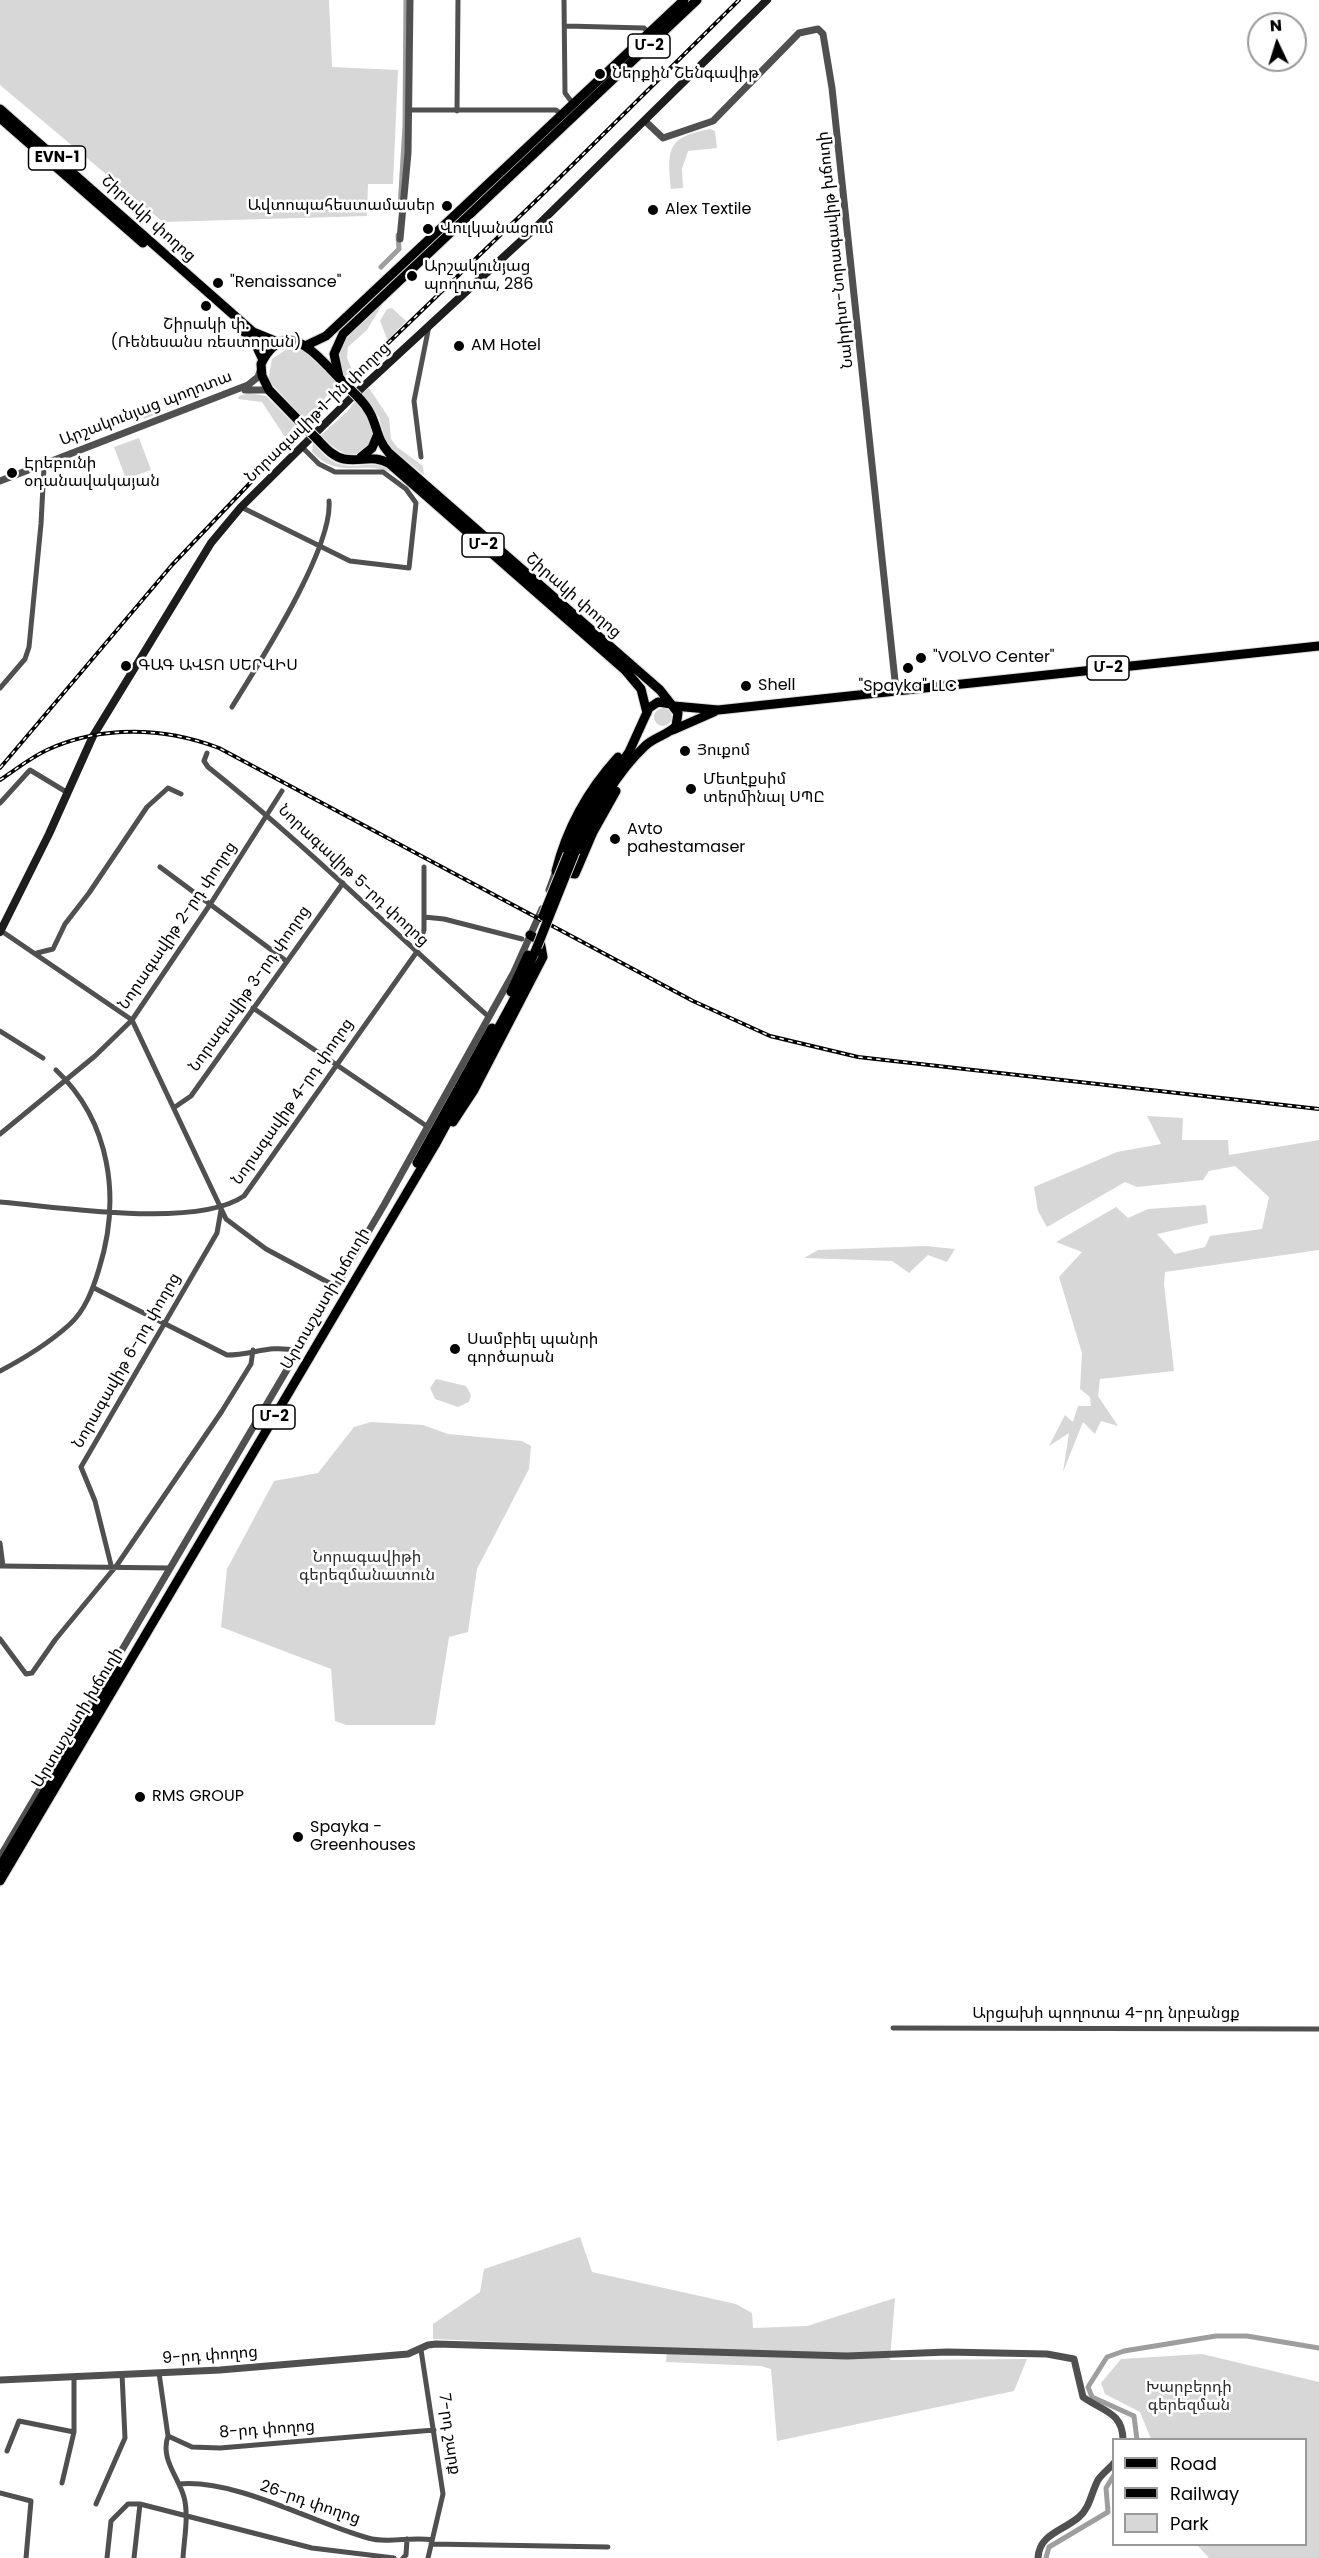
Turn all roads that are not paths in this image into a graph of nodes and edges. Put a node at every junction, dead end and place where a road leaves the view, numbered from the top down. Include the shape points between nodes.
1 (410, 0) edge
2 (458, 0) edge
3 (564, 0) edge
4 (684, 0) edge
5 (697, 0) edge
6 (768, 0) edge
7 (566, 26) junction
8 (649, 33) junction
9 (573, 105) junction
10 (0, 109) edge
11 (409, 110) junction
12 (457, 111) junction
13 (562, 116) junction
14 (0, 118) edge
15 (645, 121) junction
16 (400, 239) dead end
17 (429, 324) junction
18 (280, 343) junction
19 (306, 345) junction
20 (262, 364) junction
21 (340, 378) junction
22 (269, 390) junction
23 (378, 436) junction
24 (302, 447) junction
25 (361, 457) junction
26 (421, 457) dead end
27 (44, 466) junction
28 (0, 483) edge
29 (329, 501) dead end
30 (241, 507) junction
31 (321, 548) junction
32 (1319, 646) edge
33 (0, 688) edge
34 (896, 690) junction
35 (672, 705) junction
36 (232, 707) dead end
37 (718, 710) junction
38 (647, 715) junction
39 (669, 731) junction
40 (638, 735) junction
41 (639, 752) junction
42 (207, 753) dead end
43 (282, 791) dead end
44 (68, 793) junction
45 (182, 794) dead end
46 (0, 803) edge
47 (267, 816) junction
48 (572, 852) junction
49 (160, 867) dead end
50 (424, 867) dead end
51 (556, 870) junction
52 (343, 883) junction
53 (211, 903) junction
54 (424, 918) junction
55 (0, 931) edge
56 (530, 941) junction
57 (37, 953) junction
58 (416, 953) junction
59 (285, 960) junction
60 (253, 1008) junction
61 (489, 1017) junction
62 (132, 1020) junction
63 (0, 1031) edge
64 (43, 1058) dead end
65 (335, 1065) junction
66 (56, 1070) dead end
67 (66, 1080) junction
68 (175, 1107) junction
69 (428, 1127) junction
70 (0, 1134) edge
71 (435, 1145) junction
72 (0, 1202) edge
73 (221, 1208) junction
74 (111, 1210) junction
75 (335, 1286) junction
76 (94, 1288) junction
77 (165, 1324) junction
78 (253, 1350) junction
79 (298, 1351) junction
80 (0, 1371) edge
81 (0, 1543) edge
82 (114, 1565) junction
83 (2, 1566) edge
84 (170, 1568) junction
85 (0, 1639) edge
86 (0, 1857) edge
87 (0, 1868) edge
88 (0, 1881) edge
89 (893, 2028) dead end
90 (1319, 2029) edge
91 (421, 2350) junction
92 (159, 2373) junction
93 (123, 2374) junction
94 (74, 2378) junction
95 (0, 2380) edge
96 (434, 2430) junction
97 (74, 2432) junction
98 (168, 2436) junction
99 (1123, 2438) edge
100 (7, 2451) dead end
101 (1112, 2464) edge
102 (62, 2483) dead end
103 (179, 2484) junction
104 (0, 2493) edge
105 (96, 2504) dead end
106 (140, 2504) junction
107 (186, 2514) junction
108 (407, 2539) junction
109 (432, 2542) junction
110 (608, 2547) dead end
111 (26, 2558) edge
112 (107, 2558) edge
113 (134, 2558) edge
114 (183, 2558) edge
115 (394, 2558) edge
116 (403, 2558) edge
117 (429, 2558) edge
118 (1038, 2558) edge

1 - 11 street
2 - 12 street
3 - 7 street
4 - 8 main road, Մ-2
5 - 21 main road, Մ-2 via 343,334 334,354
6 - 15 main road, Նորագավիթ 1-ին փողոց
7 - 8 street via 644,28
7 - 9 street via 565,93
8 - 9 main road, Մ-2
9 - 13 main road, Մ-2
10 - 18 main road, Շիրակի փողոց / EVN-1 via 253,332
11 - 12 street
11 - 16 street
12 - 13 street via 556,111
13 - 19 main road, Մ-2 via 326,336
14 - 20 main road, Շիրակի փողոց / EVN-1 via 249,337
15 - 17 main road, Նորագավիթ 1-ին փողոց
15 - 34 street, Նաիրիտ-Նորագավիթ խճուղի via 663,138 713,121 799,33 818,29 823,34
17 - 24 main road, Նորագավիթ 1-ին փողոց
17 - 26 street via 414,401
18 - 19 main road, Շիրակի փողոց
18 - 20 main road
19 - 21 main road, Շիրակի փողոց / Մ-2
20 - 22 main road, Շիրակի փողոց / Մ-2
20 - 27 street, Արշակունյաց պողոտա via 258,377 248,385
21 - 23 main road, Շիրակի փողոց / Մ-2, bridge via 372,414
22 - 25 main road, Շիրակի փողոց / Մ-2, bridge via 333,455 342,459
22 - 27 street, Արշակունյաց պողոտա via 250,388
23 - 25 main road
23 - 35 main road, Շիրակի փողոց / Մ-2 via 389,453 429,490 660,690
24 - 30 main road, Նորագավիթ 1-ին փողոց
24 - 31 street via 329,470 383,472 416,503 410,568 350,561
25 - 38 main road, Շիրակի փողոց / Մ-2 via 390,464 625,670 641,689
27 - 28 street, Արշակունյաց պողոտա
27 - 33 street via 29,647 25,658
29 - 31 street via 330,515
30 - 31 street
30 - 44 main road, Նորագավիթ 1-ին փողոց via 211,543 93,736
31 - 36 street
32 - 34 main road, Արտաշատի խճուղի / Մ-2
34 - 37 main road, Արտաշատի խճուղի / Մ-2
35 - 37 main road, Արտաշատի խճուղի / Մ-2
35 - 38 main road, Արտաշատի խճուղի / Մ-2 via 658,702
35 - 39 main road via 678,718
37 - 39 main road, Արտաշատի խճուղի / Մ-2
38 - 39 main road via 653,730
38 - 40 main road, Արտաշատի խճուղի / Մ-2
39 - 41 main road, Արտաշատի խճուղի / Մ-2
40 - 48 main road, Արտաշատի խճուղի / Մ-2 via 595,800
40 - 51 main road via 583,803 567,834
41 - 48 main road, Արտաշատի խճուղի / Մ-2 via 602,800
41 - 51 main road via 604,810 575,874
42 - 47 street, Նորագավիթ 5-րդ փողոց via 204,761 208,767
43 - 47 street, Նորագավիթ 2-րդ փողոց
44 - 46 street via 30,770
44 - 55 main road, Նորագավիթ 1-ին փողոց
45 - 57 street via 172,788 159,795 65,924 53,949
47 - 52 street, Նորագավիթ 5-րդ փողոց
47 - 53 street, Նորագավիթ 2-րդ փողոց
48 - 56 main road, Արտաշատի խճուղի / Մ-2, bridge
49 - 53 street
50 - 54 street, Նորագավիթ 4-րդ փողոց
51 - 56 street
52 - 58 street, Նորագավիթ 5-րդ փողոց
52 - 59 street, Նորագավիթ 3-րդ փողոց
53 - 59 street
53 - 62 street, Նորագավիթ 2-րդ փողոց
54 - 56 street via 444,919
54 - 58 street, Նորագավիթ 4-րդ փողոց
55 - 57 street
56 - 61 street, Արտաշատի խճուղի
56 - 71 main road, Արտաշատի խճուղի / Մ-2 via 512,1003
56 - 71 main road via 542,945 539,967 474,1090
56 - 87 main road, Արտաշատի խճուղի / Մ-2 via 507,999 430,1141
57 - 62 street
58 - 61 street, Նորագավիթ 5-րդ փողոց
58 - 65 street, Նորագավիթ 4-րդ փողոց
59 - 60 street, Նորագավիթ 3-րդ փողոց
60 - 65 street
60 - 68 street, Նորագավիթ 3-րդ փողոց via 191,1096
61 - 69 street, Արտաշատի խճուղի
62 - 67 street, Նորագավիթ 2-րդ փողոց
62 - 68 street
63 - 64 street
65 - 69 street
65 - 73 street, Նորագավիթ 4-րդ փողոց via 244,1196
66 - 67 street
67 - 70 street, Նորագավիթ 2-րդ փողոց
67 - 74 street via 80,1099 107,1161
68 - 73 street
69 - 75 street, Արտաշատի խճուղի
71 - 88 main road, Արտաշատի խճուղի / Մ-2
72 - 74 street, Նորագավիթ 4-րդ փողոց
73 - 74 street, Նորագավիթ 4-րդ փողոց via 166,1214
73 - 75 street via 230,1223 266,1249
73 - 77 street, Նորագավիթ 6-րդ փողոց via 217,1233
74 - 76 street via 108,1241
75 - 79 street, Արտաշատի խճուղի
76 - 77 street
76 - 80 street via 69,1325
77 - 78 street via 227,1354
77 - 82 street, Նորագավիթ 6-րդ փողոց via 81,1467
78 - 79 street via 281,1347
78 - 82 street via 244,1378
79 - 84 street, Արտաշատի խճուղի
81 - 83 street
82 - 83 street
82 - 84 street
82 - 85 street via 32,1672 26,1674
84 - 86 street, Արտաշատի խճուղի
89 - 90 street, Արցախի պողոտա 4-րդ նրբանցք
91 - 92 street, 9-րդ փողոց
91 - 96 street, 7-րդ շարք
91 - 99 street, 9-րդ փողոց via 436,2344 835,2356 1047,2354 1074,2359 1083,2397 1117,2417
92 - 93 street, 9-րդ փողոց
92 - 98 street
93 - 94 street, 9-րդ փողոց
93 - 105 street via 125,2438
94 - 95 street, 9-րդ փողոց
94 - 97 street
96 - 98 street, 8-րդ փողոց via 220,2448 192,2447
96 - 109 street, 7-րդ շարք via 443,2494
97 - 100 street via 19,2421
97 - 102 street
98 - 103 street via 166,2451
101 - 118 street via 1099,2478 1086,2510 1047,2537 1038,2550
103 - 107 street
103 - 108 street, 26-րդ փողոց via 194,2483 242,2494 370,2539
104 - 111 street via 32,2501
106 - 107 street
106 - 112 street via 128,2504 111,2521
106 - 113 street
107 - 114 street
107 - 115 street via 312,2548
108 - 109 street, 26-րդ փողոց
108 - 116 street
109 - 110 street, 26-րդ փողոց
109 - 117 street, 7-րդ շարք

